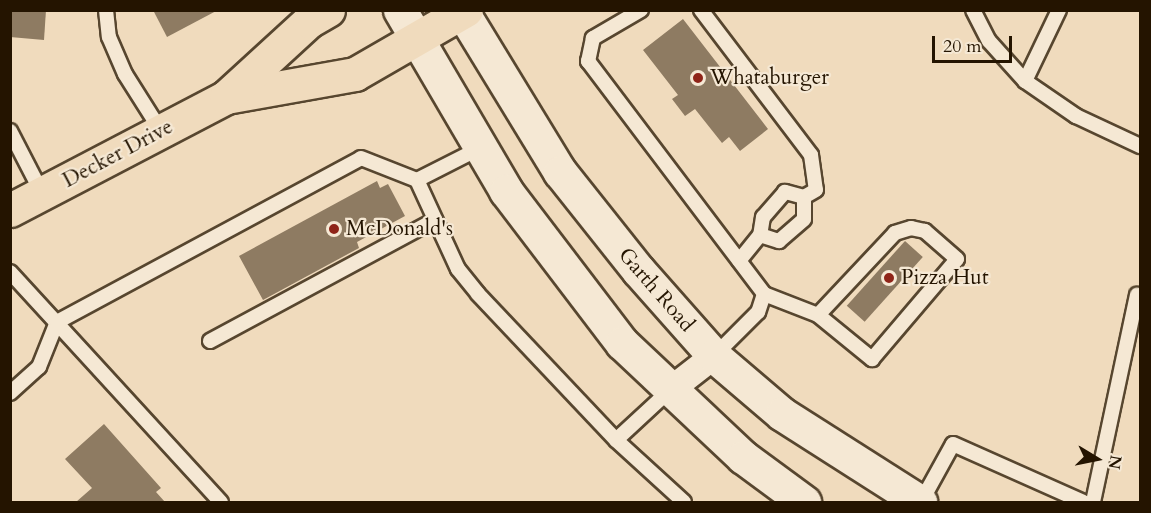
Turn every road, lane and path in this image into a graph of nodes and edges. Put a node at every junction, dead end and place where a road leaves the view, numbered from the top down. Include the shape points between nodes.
1 (106, 10) edge
2 (399, 10) edge
3 (640, 10) edge
4 (701, 10) edge
5 (973, 10) edge
6 (1059, 10) edge
7 (463, 11) edge
8 (312, 14) edge
9 (417, 38) junction
10 (1025, 81) junction
11 (226, 97) junction
12 (10, 131) edge
13 (161, 131) junction
14 (1140, 146) edge
15 (480, 148) junction
16 (417, 180) junction
17 (42, 193) junction
18 (804, 197) junction
19 (10, 210) edge
20 (435, 220) junction
21 (760, 235) junction
22 (739, 261) junction
23 (10, 272) edge
24 (764, 294) junction
25 (1137, 295) dead end
26 (818, 315) junction
27 (57, 322) junction
28 (210, 341) dead end
29 (714, 356) junction
30 (669, 391) junction
31 (10, 393) edge
32 (616, 440) junction
33 (222, 502) edge
34 (684, 502) edge
35 (804, 502) edge
36 (921, 502) edge
37 (1083, 502) edge
38 (1093, 502) edge

1 - 13 lane via 109,37 125,74
2 - 9 main road
3 - 22 lane via 593,39 588,61
4 - 18 lane via 811,155 816,190
5 - 10 lane via 989,41
6 - 10 lane
7 - 9 main road, Decker Drive
7 - 29 main road, Garth Road via 560,172 638,270
8 - 11 main road, Decker Drive
9 - 11 main road, Decker Drive via 355,74
9 - 15 main road
10 - 14 lane via 1076,116
11 - 13 main road, Decker Drive
12 - 17 lane
13 - 17 main road, Decker Drive
15 - 16 lane
15 - 30 main road via 506,191 622,344
16 - 20 lane
16 - 27 lane via 361,158
17 - 19 main road, Decker Drive
18 - 21 lane via 785,192 763,217
18 - 21 lane via 804,219 779,241
20 - 28 lane
20 - 32 lane via 458,269 478,294
21 - 22 lane
22 - 24 lane
23 - 27 lane
24 - 26 lane
24 - 29 lane via 758,312
25 - 38 lane
26 - 26 lane via 872,359 957,259 925,231 911,228 895,233
27 - 31 lane via 39,367
27 - 33 lane
29 - 30 street
29 - 36 main road, Garth Road via 782,414
30 - 32 lane
30 - 35 main road via 743,457
32 - 34 lane
36 - 37 lane via 953,444

